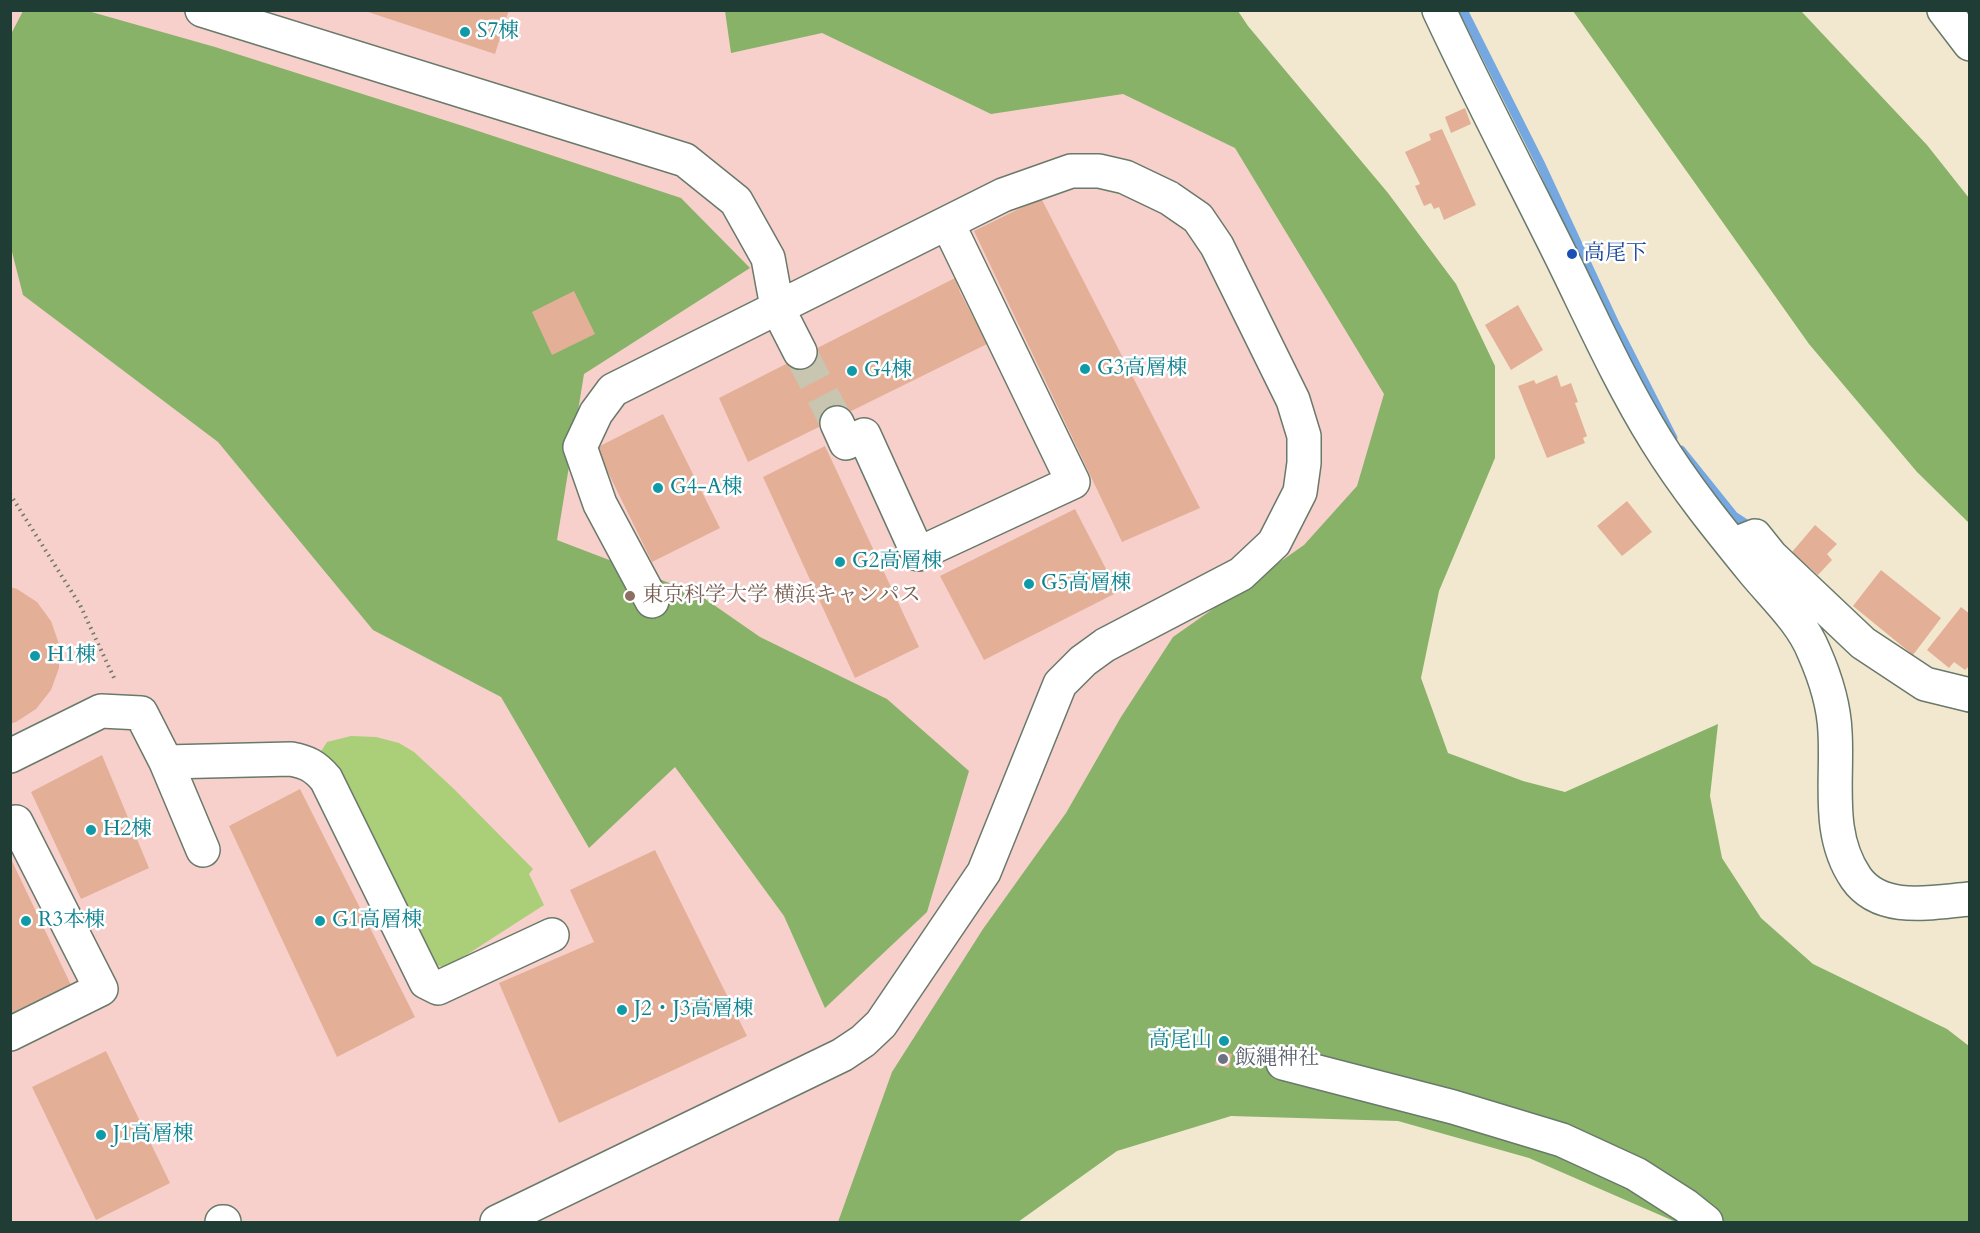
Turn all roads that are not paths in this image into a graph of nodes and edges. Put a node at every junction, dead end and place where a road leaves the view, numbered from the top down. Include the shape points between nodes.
1 (202, 10) edge
2 (1439, 10) edge
3 (1944, 10) edge
4 (1970, 44) edge
5 (948, 224) junction
6 (777, 306) junction
7 (800, 352) tunnel mouth
8 (837, 423) tunnel mouth
9 (1733, 545) junction
10 (652, 601) dead end
11 (1970, 695) edge
12 (10, 756) edge
13 (166, 762) junction
14 (16, 822) dead end
15 (203, 850) dead end
16 (1970, 899) edge
17 (552, 935) dead end
18 (10, 1034) edge
19 (1270, 1060) road end
20 (497, 1222) edge
21 (1706, 1222) edge

1 - 6 main road via 685,160 736,201 768,258
2 - 9 main road via 1627,387 1684,485
3 - 4 main road
5 - 6 main road
5 - 8 main road via 1073,483 918,554 864,435 846,443
5 - 20 main road via 1003,195 1071,171 1099,171 1125,177 1169,198 1198,218 1216,246 1293,400 1304,436 1300,492 1274,543 1241,574 1105,645 1060,684 984,872 881,1024 863,1041 842,1055
6 - 7 main road
6 - 10 main road via 613,390 596,413 580,447 600,504
9 - 11 main road via 1755,536 1863,643 1925,684
9 - 16 main road via 1796,621 1814,650 1829,694 1835,731 1836,822 1842,849 1857,879 1871,892 1902,904
12 - 13 main road via 101,711 141,713
13 - 15 main road
13 - 17 main road via 291,759 306,761 317,768 326,779 426,982 438,988
14 - 18 main road via 100,989
19 - 21 main road via 1453,1107 1562,1140 1636,1174

